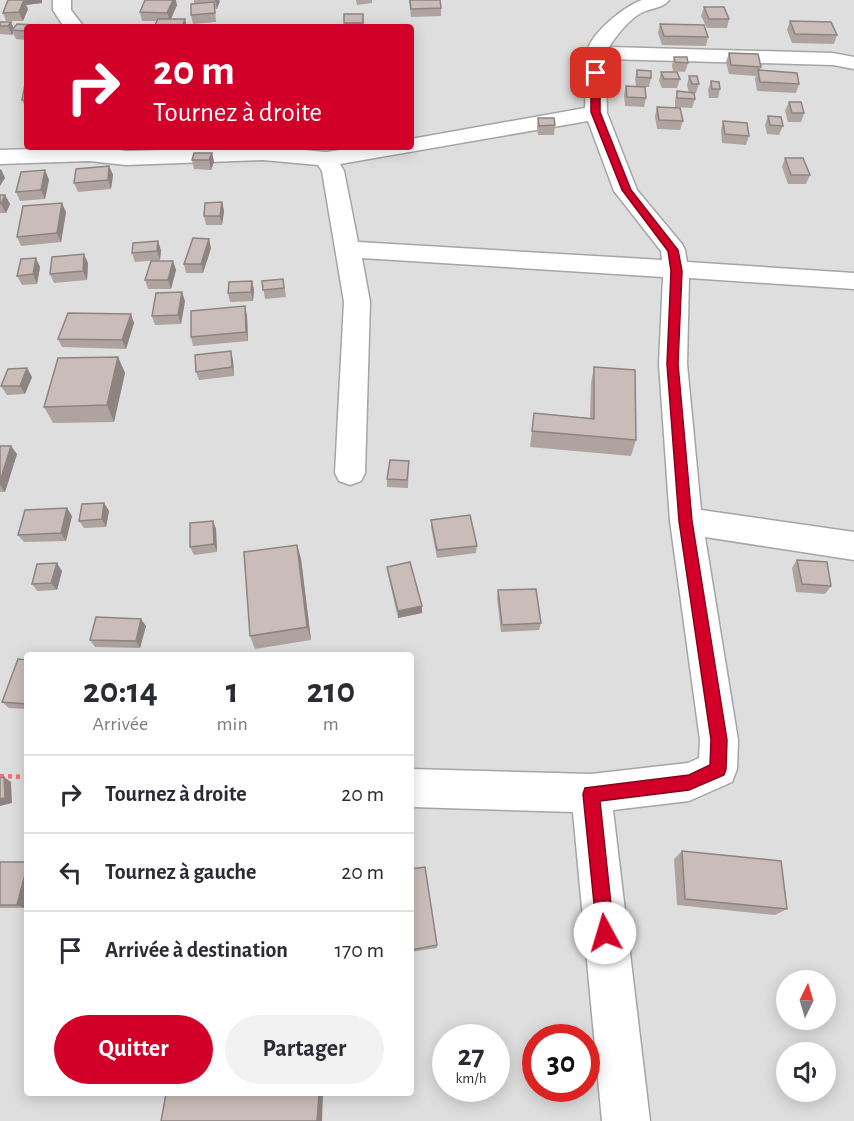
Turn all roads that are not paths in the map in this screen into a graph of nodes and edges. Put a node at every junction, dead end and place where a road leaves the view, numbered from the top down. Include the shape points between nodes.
1 (62, 0) edge
2 (660, 0) edge
3 (72, 24) edge
4 (596, 53) junction
5 (854, 63) edge
6 (596, 112) junction
7 (414, 146) edge
8 (388, 150) edge
9 (89, 151) edge
10 (0, 158) edge
11 (327, 159) junction
12 (347, 250) junction
13 (676, 271) junction
14 (854, 281) edge
15 (350, 473) dead end
16 (686, 521) junction
17 (854, 546) edge
18 (414, 788) edge
19 (591, 794) junction
20 (626, 1121) edge

1 - 3 street via 62,10
2 - 4 street via 634,9 609,32
4 - 5 street via 833,59
4 - 6 street
6 - 7 street
6 - 13 street via 626,190 673,250
8 - 11 street
9 - 10 street
9 - 11 street via 126,158 263,153
11 - 12 street via 333,171
12 - 13 street
12 - 15 street via 357,302
13 - 14 street
13 - 16 street via 673,364
16 - 17 street
16 - 19 street via 719,740 718,769 689,782
18 - 19 street
19 - 20 street

